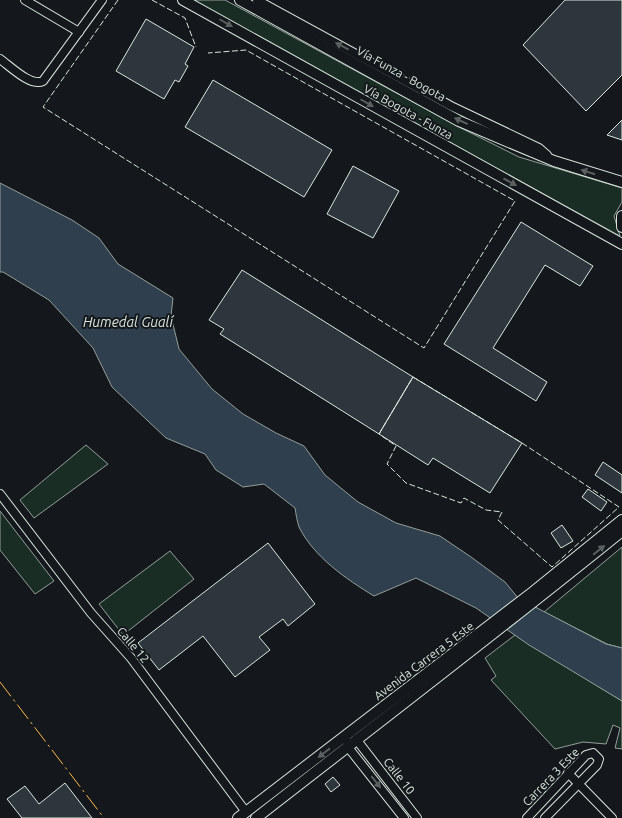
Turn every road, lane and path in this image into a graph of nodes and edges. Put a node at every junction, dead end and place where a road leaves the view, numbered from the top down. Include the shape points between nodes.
1 (25, 0) edge
2 (102, 0) edge
3 (183, 0) edge
4 (240, 0) edge
5 (257, 0) edge
6 (79, 32) junction
7 (0, 59) edge
8 (554, 161) junction
9 (622, 182) edge
10 (622, 216) edge
11 (622, 227) edge
12 (622, 244) edge
13 (0, 494) edge
14 (622, 520) edge
15 (622, 531) edge
16 (536, 595) junction
17 (352, 743) junction
18 (568, 773) junction
19 (578, 785) junction
20 (242, 815) edge
21 (256, 818) edge
22 (404, 818) edge
23 (417, 818) edge
24 (527, 818) edge
25 (545, 818) edge
26 (612, 818) edge

1 - 6 street
2 - 6 street
3 -> 12 main road, Vía Bogota - Funza
8 -> 4 main road, Vía Funza - Bogota via 460,121
8 -> 5 street, Vía Funza - Bogota via 538,148 451,106
6 - 7 street via 43,82 32,82
9 -> 8 main road, Vía Funza - Bogota
10 - 11 main road
13 - 20 street, Calle 12 via 131,658
14 - 16 main road, Avenida Carrera 5 Este
16 -> 15 main road, Avenida Carrera 5 Este
16 - 17 main road, Avenida Carrera 5 Este
17 -> 20 main road, Avenida Carrera 5 Este
17 - 21 main road, Avenida Carrera 5 Este
17 -> 22 street, Calle 10
17 - 23 street, Calle 10 via 363,749
18 - 19 street
18 - 19 street, Carrera 3 Este via 586,756 593,754 599,759
18 - 24 street, Carrera 3 Este
19 - 25 street, Carrera 3 Este
19 - 26 street

